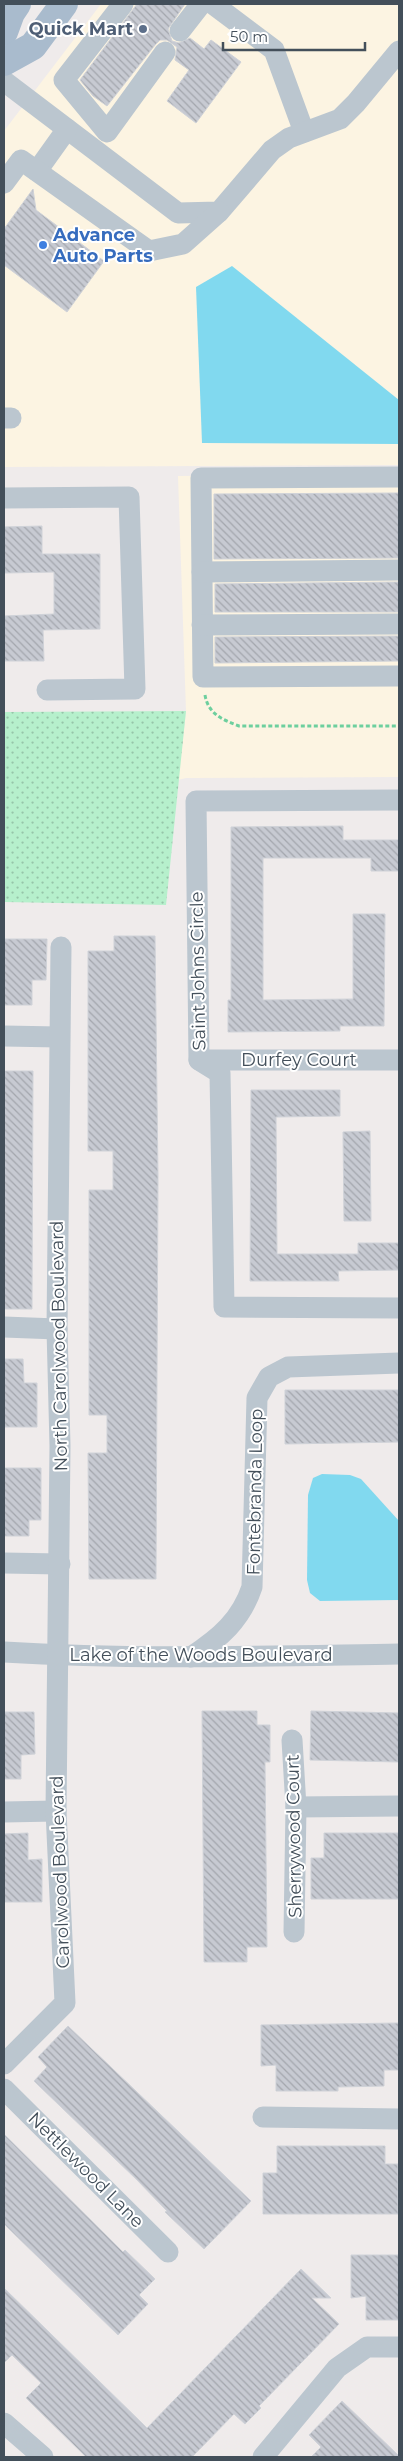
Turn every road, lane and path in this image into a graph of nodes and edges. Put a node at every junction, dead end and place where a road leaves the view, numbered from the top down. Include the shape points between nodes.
1 (17, 4) edge
2 (64, 4) edge
3 (123, 4) edge
4 (201, 4) edge
5 (213, 4) edge
6 (180, 31) dead end
7 (4, 32) edge
8 (399, 51) edge
9 (165, 52) dead end
10 (4, 62) edge
11 (4, 81) edge
12 (67, 129) junction
13 (107, 132) junction
14 (304, 132) junction
15 (93, 149) junction
16 (37, 171) junction
17 (4, 183) edge
18 (219, 212) junction
19 (399, 477) edge
20 (4, 498) edge
21 (399, 570) edge
22 (202, 572) junction
23 (399, 624) edge
24 (202, 626) junction
25 (399, 676) edge
26 (203, 677) junction
27 (47, 690) dead end
28 (399, 726) edge
29 (399, 800) edge
30 (61, 947) dead end
31 (4, 1036) edge
32 (59, 1037) junction
33 (199, 1060) junction
34 (399, 1060) edge
35 (399, 1308) edge
36 (4, 1328) edge
37 (57, 1329) junction
38 (399, 1363) edge
39 (4, 1563) edge
40 (60, 1564) junction
41 (4, 1652) edge
42 (399, 1654) edge
43 (59, 1656) junction
44 (191, 1657) junction
45 (292, 1740) dead end
46 (399, 1806) edge
47 (296, 1807) junction
48 (56, 1811) junction
49 (4, 1812) edge
50 (294, 1932) dead end
51 (4, 2064) edge
52 (4, 2089) edge
53 (263, 2117) dead end
54 (399, 2119) edge
55 (168, 2252) dead end
56 (399, 2347) edge
57 (4, 2423) edge
58 (268, 2455) edge
59 (42, 2457) edge

1 - 7 main road
2 - 10 main road via 33,46
3 - 13 street via 64,80
4 - 6 street
5 - 14 street via 274,50
8 - 14 street via 340,119
9 - 13 street
11 - 12 street
12 - 15 street
12 - 16 street
13 - 15 street
14 - 18 street via 272,150
15 - 18 street via 178,213
16 - 17 street via 21,160
16 - 18 street via 148,251 183,244
19 - 22 street via 201,478
20 - 27 street via 129,497 134,689
21 - 22 street
22 - 24 street
23 - 24 street
24 - 26 street
25 - 26 street
26 - 28 path via 206,701 219,719 239,726
29 - 33 street, Saint Johns Circle via 196,801
30 - 32 street, North Carolwood Boulevard
31 - 32 street
32 - 37 street, North Carolwood Boulevard
33 - 34 street, Durfey Court
33 - 35 street, Saint Johns Circle via 220,1073 224,1307
36 - 37 street
37 - 40 street, North Carolwood Boulevard
38 - 44 street, Fontebranda Loop via 288,1367 269,1377 257,1398 252,1587 236,1621
39 - 40 street
40 - 43 street, North Carolwood Boulevard
41 - 43 street, Lake of the Woods Boulevard
42 - 44 street, Lake of the Woods Boulevard
43 - 44 street, Lake of the Woods Boulevard
43 - 48 street, Carolwood Boulevard
45 - 47 street, Sherrywood Court
46 - 47 street
47 - 50 street, Sherrywood Court
48 - 49 street
48 - 51 street, Carolwood Boulevard via 65,2002
52 - 55 street, Nettlewood Lane
53 - 54 street
56 - 58 street via 367,2347 337,2368
57 - 59 street

